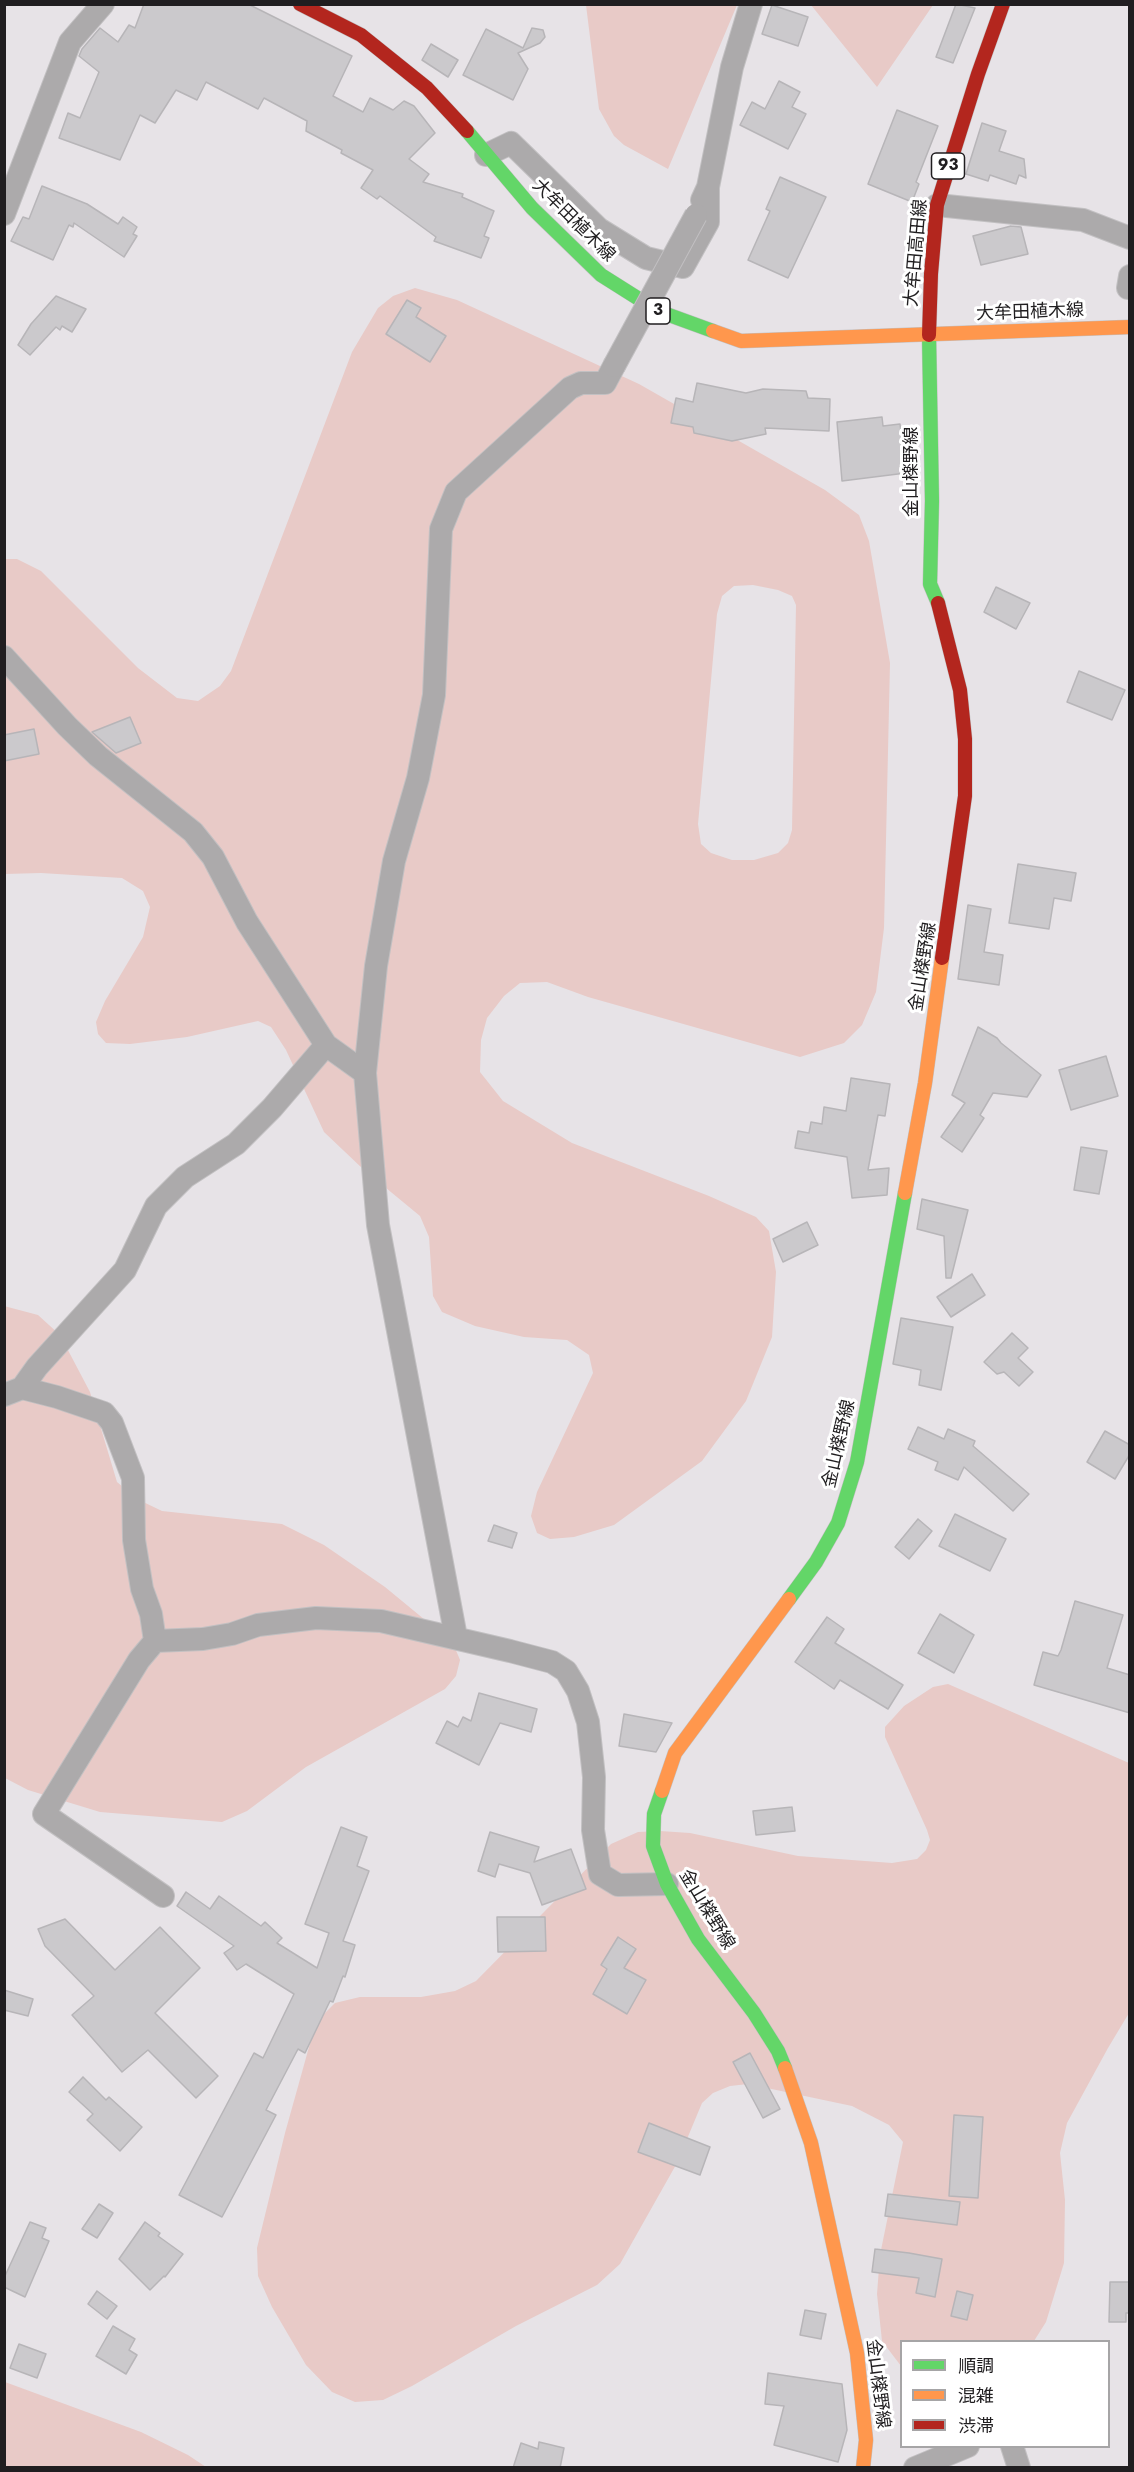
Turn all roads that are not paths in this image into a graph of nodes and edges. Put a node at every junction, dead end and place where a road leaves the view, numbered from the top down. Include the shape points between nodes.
1 (104, 4) edge
2 (300, 4) edge
3 (751, 4) edge
4 (1003, 4) edge
5 (486, 154) junction
6 (708, 187) junction
7 (937, 205) junction
8 (4, 214) edge
9 (1130, 238) edge
10 (1130, 327) edge
11 (929, 335) junction
12 (4, 657) edge
13 (326, 1045) junction
14 (365, 1073) junction
15 (13, 1392) edge
16 (456, 1637) junction
17 (155, 1641) junction
18 (667, 1884) junction
19 (163, 1896) dead end
20 (963, 2448) edge
21 (1013, 2448) edge
22 (863, 2468) edge
23 (915, 2468) edge
24 (1019, 2468) edge

1 - 8 street via 70,42
2 - 5 main road, 大牟田植木線 / 3 via 361,35 427,88
3 - 6 street via 732,67
4 - 7 main road, 大牟田高田線 / 93
5 - 6 street via 511,143 599,229 646,258 683,267 708,222
5 - 11 main road, 大牟田植木線 / 3 via 532,208 601,275 658,311 741,341
6 - 14 street, bridge via 605,383 581,383 570,388 456,492 441,529 435,695 418,778 393,866 376,966
7 - 9 street via 1083,220
7 - 11 main road, 大牟田高田線 / 93
10 - 11 main road, 大牟田植木線 / 3
11 - 18 main road, 金山檪野線 via 930,584 942,615 960,690 965,796 925,1083 857,1462 841,1513 816,1562 675,1753 654,1814 653,1846
12 - 13 street via 98,756 193,832 213,857 247,922
13 - 14 street
13 - 15 street via 236,1144 184,1177 156,1206 125,1270
14 - 16 street via 378,1225
15 - 17 street via 57,1396 104,1413 112,1423 133,1478 134,1540
16 - 17 street via 381,1621 316,1618 258,1624 203,1639
16 - 18 street via 552,1662 566,1671 578,1691 588,1722 594,1777 595,1857 600,1874 618,1885
17 - 19 street via 139,1660 44,1814
18 - 22 main road, 金山檪野線 via 698,1940 778,2051 795,2091 857,2353 866,2439
20 - 23 street
21 - 24 street

